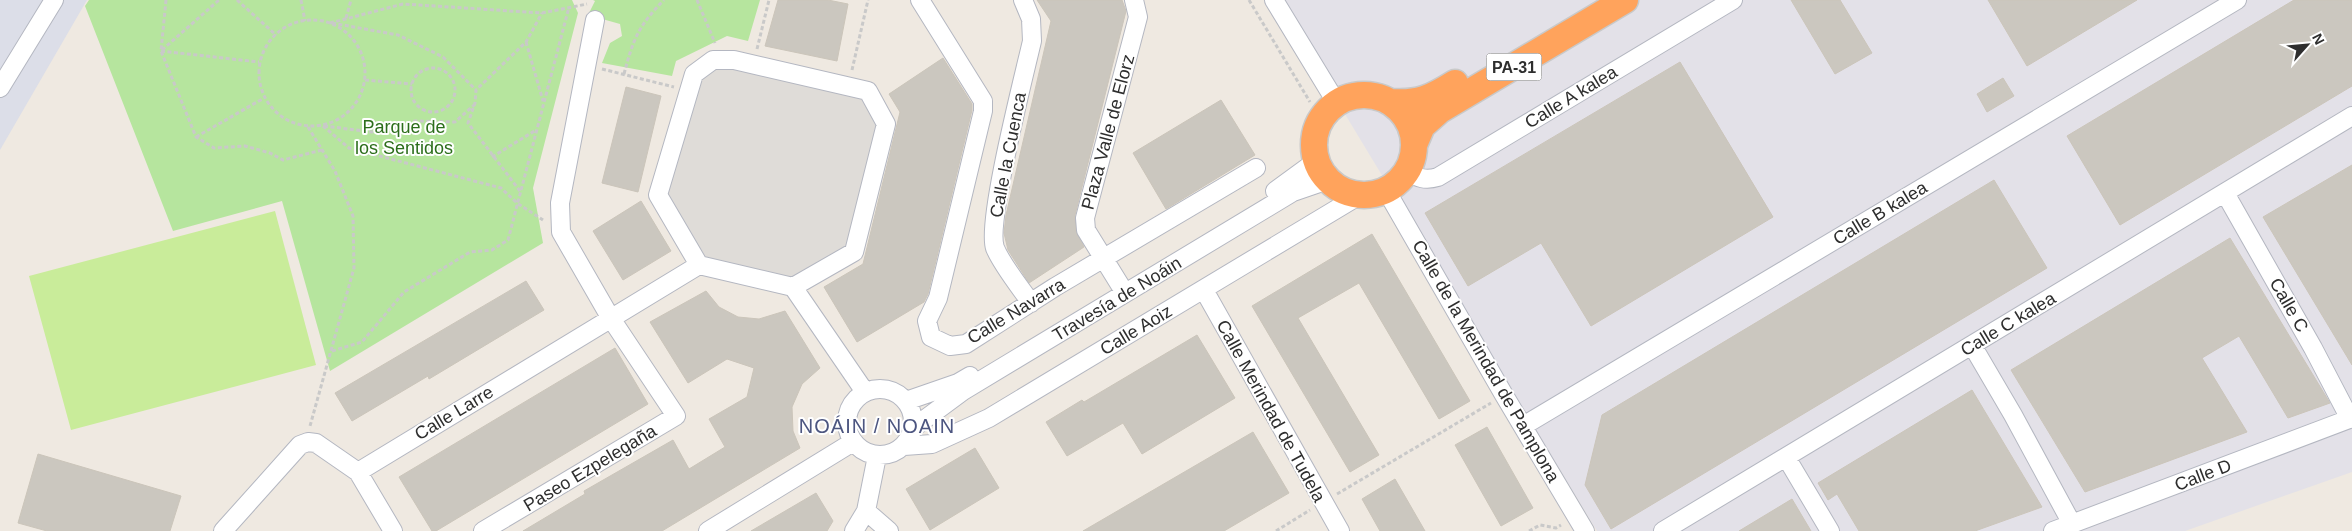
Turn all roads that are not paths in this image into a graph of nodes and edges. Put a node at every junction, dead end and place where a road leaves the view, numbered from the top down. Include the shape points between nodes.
1 (54, 0) edge
2 (920, 0) edge
3 (1022, 0) edge
4 (1134, 0) edge
5 (1274, 0) edge
6 (1592, 0) edge
7 (1625, 0) edge
8 (1733, 0) edge
9 (2237, 0) edge
10 (595, 20) dead end
11 (0, 88) edge
12 (1336, 102) junction
13 (1391, 102) junction
14 (2352, 116) edge
15 (1414, 145) junction
16 (1256, 168) dead end
17 (1322, 170) junction
18 (1406, 171) junction
19 (1386, 190) junction
20 (2225, 193) junction
21 (1360, 195) junction
22 (1104, 258) junction
23 (699, 266) junction
24 (1120, 285) junction
25 (793, 287) junction
26 (1204, 290) junction
27 (1031, 303) junction
28 (610, 317) junction
29 (1972, 345) junction
30 (865, 392) junction
31 (906, 401) junction
32 (2351, 419) edge
33 (1523, 426) junction
34 (913, 428) junction
35 (853, 442) junction
36 (904, 446) junction
37 (877, 456) junction
38 (1786, 457) junction
39 (358, 472) junction
40 (866, 512) junction
41 (1581, 524) edge
42 (2072, 524) junction
43 (224, 531) edge
44 (394, 531) edge
45 (483, 531) edge
46 (708, 531) edge
47 (854, 531) edge
48 (890, 531) edge
49 (1340, 531) edge
50 (1663, 531) edge
51 (1830, 531) edge
52 (2053, 531) edge

1 - 11 street
2 - 27 street, Calle Navarra via 983,101 938,298 927,321 927,329 931,337 950,346 966,344
3 - 27 street, Calle la Cuenca via 1031,19 1032,41 993,238 995,249
4 - 22 street, Plaza Valle de Elorz via 1138,17 1085,218 1086,230
5 - 12 street
6 - 13 highway, PA-31 via 1432,97 1412,104
7 - 15 highway, PA-31 via 1440,110 1422,126
8 - 18 street, Calle A kalea via 1438,177 1420,179
9 - 33 street, Calle B kalea
10 - 28 street via 560,203 561,232
12 - 13 highway via 1364,94
12 - 17 highway via 1316,128 1314,145
13 - 15 highway via 1411,128
14 - 20 street, Calle C kalea
15 - 18 highway
16 - 22 street, Calle Navarra
17 - 21 highway via 1348,193
17 - 24 street, Travesía de Noáin via 1288,183
17 - 34 street, Travesía de Noáin via 1293,192 963,391
18 - 19 highway
19 - 21 highway
19 - 33 street, Calle de la Merindad de Pamplona
20 - 29 street, Calle C kalea
20 - 32 street, Calle C
21 - 26 street, Calle Aoiz
22 - 24 street, Plaza Valle de Elorz
22 - 27 street, Calle Navarra
23 - 25 street
23 - 25 street via 658,195 694,74 713,60 734,60 868,91 886,124 854,252
23 - 28 street, Calle Larre
24 - 31 street, Travesía de Noáin via 958,383
25 - 30 street
26 - 36 street, Calle Aoiz via 989,418 932,444
26 - 49 street, Calle Merindad de Tudela
28 - 39 street, Calle Larre
28 - 45 street, Paseo Ezpelegaña via 676,416
29 - 38 street, Calle C kalea
29 - 42 street
30 - 31 street via 887,389
30 - 35 street via 851,405 847,414 848,434
31 - 34 street
32 - 42 street, Calle D
33 - 41 street, Calle de la Merindad de Pamplona
34 - 36 street
35 - 37 street via 868,454
35 - 46 street
36 - 37 street
37 - 40 street
38 - 50 street, Calle C kalea
38 - 51 street
39 - 43 street via 316,443 300,445
39 - 44 street
40 - 47 street
40 - 48 street
42 - 52 street, Calle D

